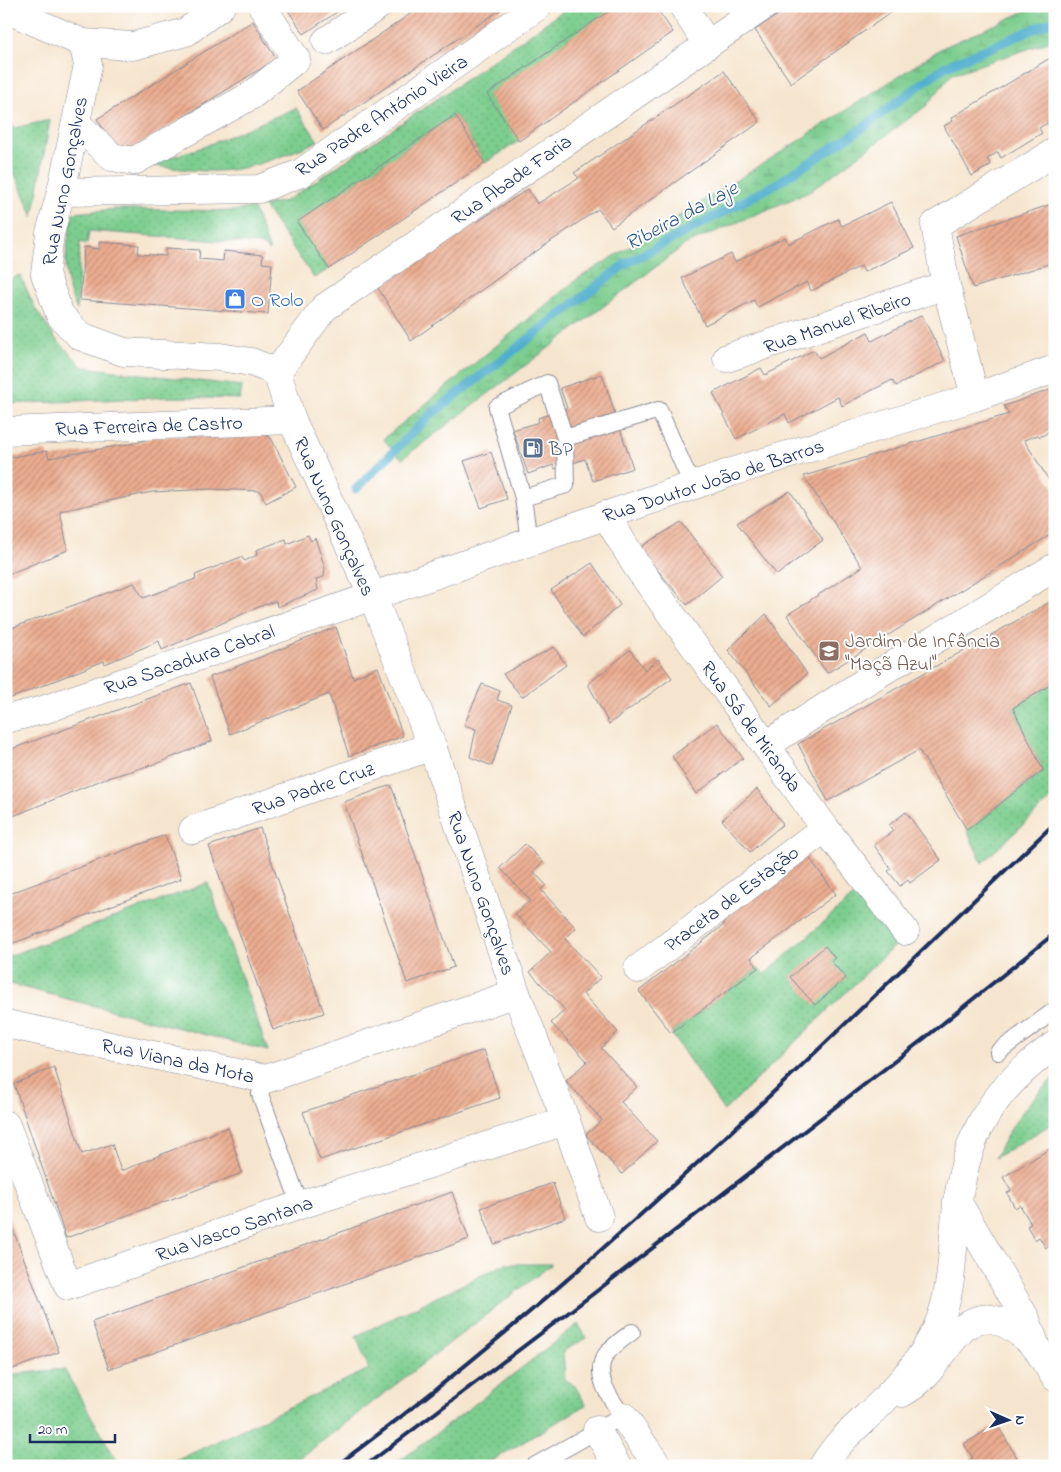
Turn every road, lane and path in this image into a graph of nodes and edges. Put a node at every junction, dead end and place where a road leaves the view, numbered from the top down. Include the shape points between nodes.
1 (221, 6) edge
2 (262, 6) edge
3 (378, 6) edge
4 (538, 6) edge
5 (683, 6) edge
6 (764, 6) edge
7 (6, 9) edge
8 (326, 41) dead end
9 (83, 43) junction
10 (707, 44) junction
11 (76, 123) junction
12 (1055, 152) edge
13 (61, 192) junction
14 (946, 285) junction
15 (727, 358) dead end
16 (1055, 369) edge
17 (277, 372) junction
18 (975, 397) junction
19 (292, 420) junction
20 (6, 431) edge
21 (565, 438) junction
22 (692, 485) junction
23 (523, 498) junction
24 (606, 515) junction
25 (529, 541) junction
26 (1055, 567) edge
27 (372, 595) junction
28 (6, 719) edge
29 (766, 745) junction
30 (432, 746) junction
31 (825, 828) junction
32 (193, 830) dead end
33 (905, 932) dead end
34 (638, 969) dead end
35 (516, 993) junction
36 (1055, 1010) edge
37 (6, 1024) edge
38 (1055, 1045) edge
39 (998, 1052) dead end
40 (266, 1079) junction
41 (566, 1121) junction
42 (9, 1140) edge
43 (957, 1202) junction
44 (300, 1205) junction
45 (599, 1217) dead end
46 (632, 1332) dead end
47 (1036, 1347) junction
48 (1055, 1377) edge
49 (879, 1404) junction
50 (623, 1416) junction
51 (597, 1430) junction
52 (822, 1462) edge
53 (534, 1466) edge
54 (617, 1466) edge
55 (658, 1466) edge

1 - 9 street via 186,32 133,46
2 - 11 street via 296,59 252,95 134,161 112,157
3 - 8 street
4 - 13 street, Rua Padre António Vieira via 301,173 260,189
5 - 10 street
6 - 10 street, Rua Abade Faria
7 - 9 street
9 - 11 street, Rua Nuno Gonçalves via 88,65
10 - 17 street, Rua Abade Faria via 324,308
11 - 13 street, Rua Nuno Gonçalves
12 - 14 street via 935,225
13 - 17 street, Rua Nuno Gonçalves via 50,233 45,274 60,315 80,336 124,352 220,357 251,362
14 - 15 street, Rua Manuel Ribeiro
14 - 18 street
16 - 18 street, Rua Doutor João de Barros
17 - 19 street, Rua Nuno Gonçalves
18 - 22 street, Rua Doutor João de Barros
19 - 20 street, Rua Ferreira de Castro
19 - 27 street, Rua Nuno Gonçalves
21 - 22 lane via 659,410
21 - 23 lane via 566,485
21 - 23 lane via 547,383 497,407
22 - 24 street, Rua Doutor João de Barros
23 - 25 lane
24 - 25 street, Rua Doutor João de Barros
24 - 29 street, Rua Sá de Miranda via 636,565
25 - 27 street, Rua Doutor João de Barros
26 - 29 street
27 - 28 street, Rua Sacadura Cabral via 43,710
27 - 30 street, Rua Nuno Gonçalves
29 - 31 street, Rua Sá de Miranda
30 - 32 street, Rua Padre Cruz
30 - 35 street, Rua Nuno Gonçalves
31 - 33 street, Rua Sá de Miranda
31 - 34 street, Praceta de Estação
35 - 40 street, Rua Viana da Mota
35 - 41 street, Rua Nuno Gonçalves
36 - 39 lane
37 - 40 street, Rua Viana da Mota
38 - 43 street via 1018,1074 996,1098 977,1127 964,1162
40 - 44 lane via 260,1094
41 - 44 street, Rua Vasco Santana
41 - 45 street, Rua Nuno Gonçalves
42 - 44 street, Rua Vasco Santana via 68,1286
43 - 47 street via 1026,1319
43 - 49 street via 952,1270 937,1328 922,1356
46 - 50 lane via 606,1353 602,1363 606,1392
47 - 48 street
47 - 49 street via 1008,1324 995,1319 969,1324 960,1330 908,1390
49 - 52 street
50 - 51 lane
50 - 55 street
51 - 53 lane
51 - 54 street

